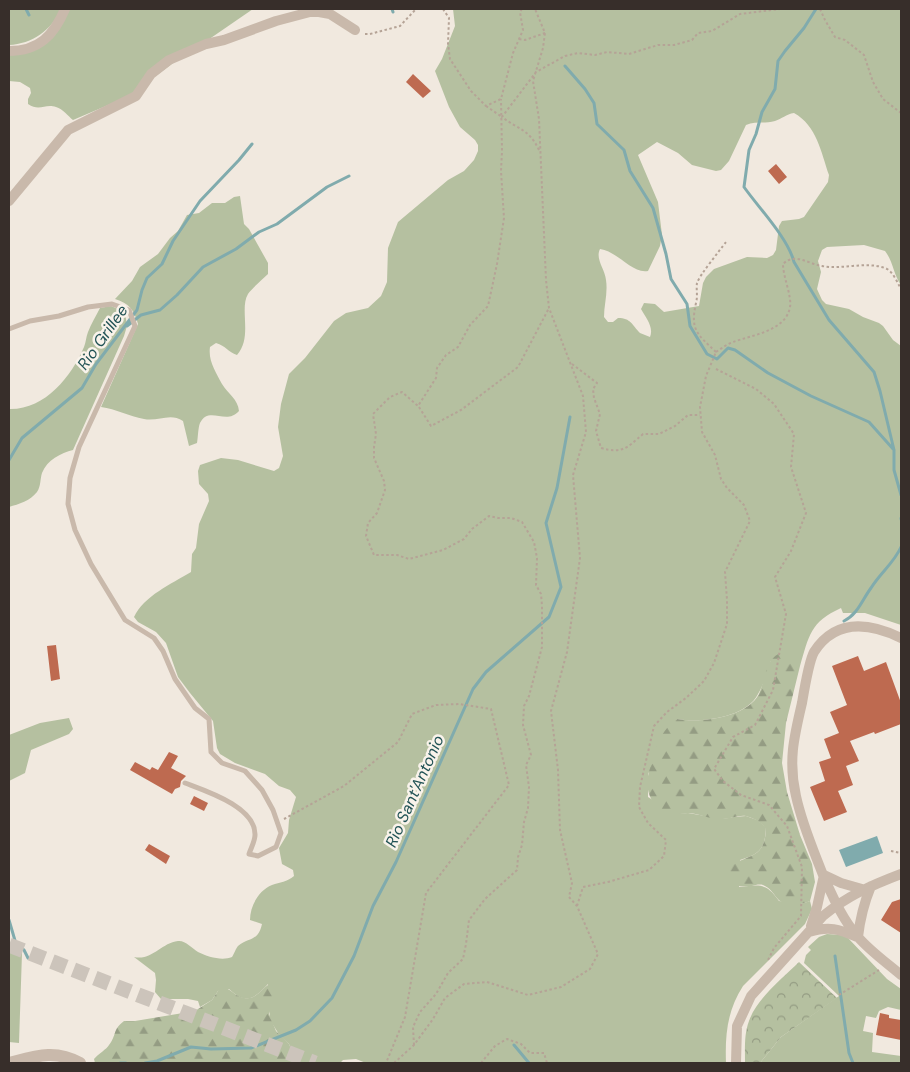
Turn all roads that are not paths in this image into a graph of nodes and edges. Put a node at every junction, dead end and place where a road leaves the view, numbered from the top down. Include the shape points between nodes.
1 (65, 9) edge
2 (355, 30) road end
3 (9, 51) edge
4 (9, 202) edge
5 (9, 329) edge
6 (901, 638) edge
7 (185, 783) dead end
8 (901, 874) edge
9 (824, 875) junction
10 (867, 888) junction
11 (836, 905) junction
12 (809, 932) junction
13 (858, 938) junction
14 (901, 975) edge
15 (9, 1063) edge
16 (80, 1063) edge
17 (736, 1063) edge

1 - 3 street via 59,24 47,38 36,45
2 - 4 street via 330,14 310,12 206,44 169,60 151,74 136,96 68,130
5 - 7 lane via 30,321 112,304 128,310 135,326 79,447 70,478 68,504 75,530 91,564 125,620 154,638 175,679 195,708 209,719 211,752 222,763 245,771 262,790 281,833 276,847 258,856 250,854 255,835 252,820 233,804
6 - 9 street via 867,626 849,627 830,633 813,653 793,739 791,765 808,840
8 - 10 street
9 - 10 street via 841,884
9 - 11 street
9 - 12 street
10 - 11 street
10 - 13 street
11 - 12 street
11 - 13 street
12 - 13 street via 832,928
12 - 17 street via 751,996 737,1026
13 - 14 street
15 - 16 street via 49,1055 62,1055

